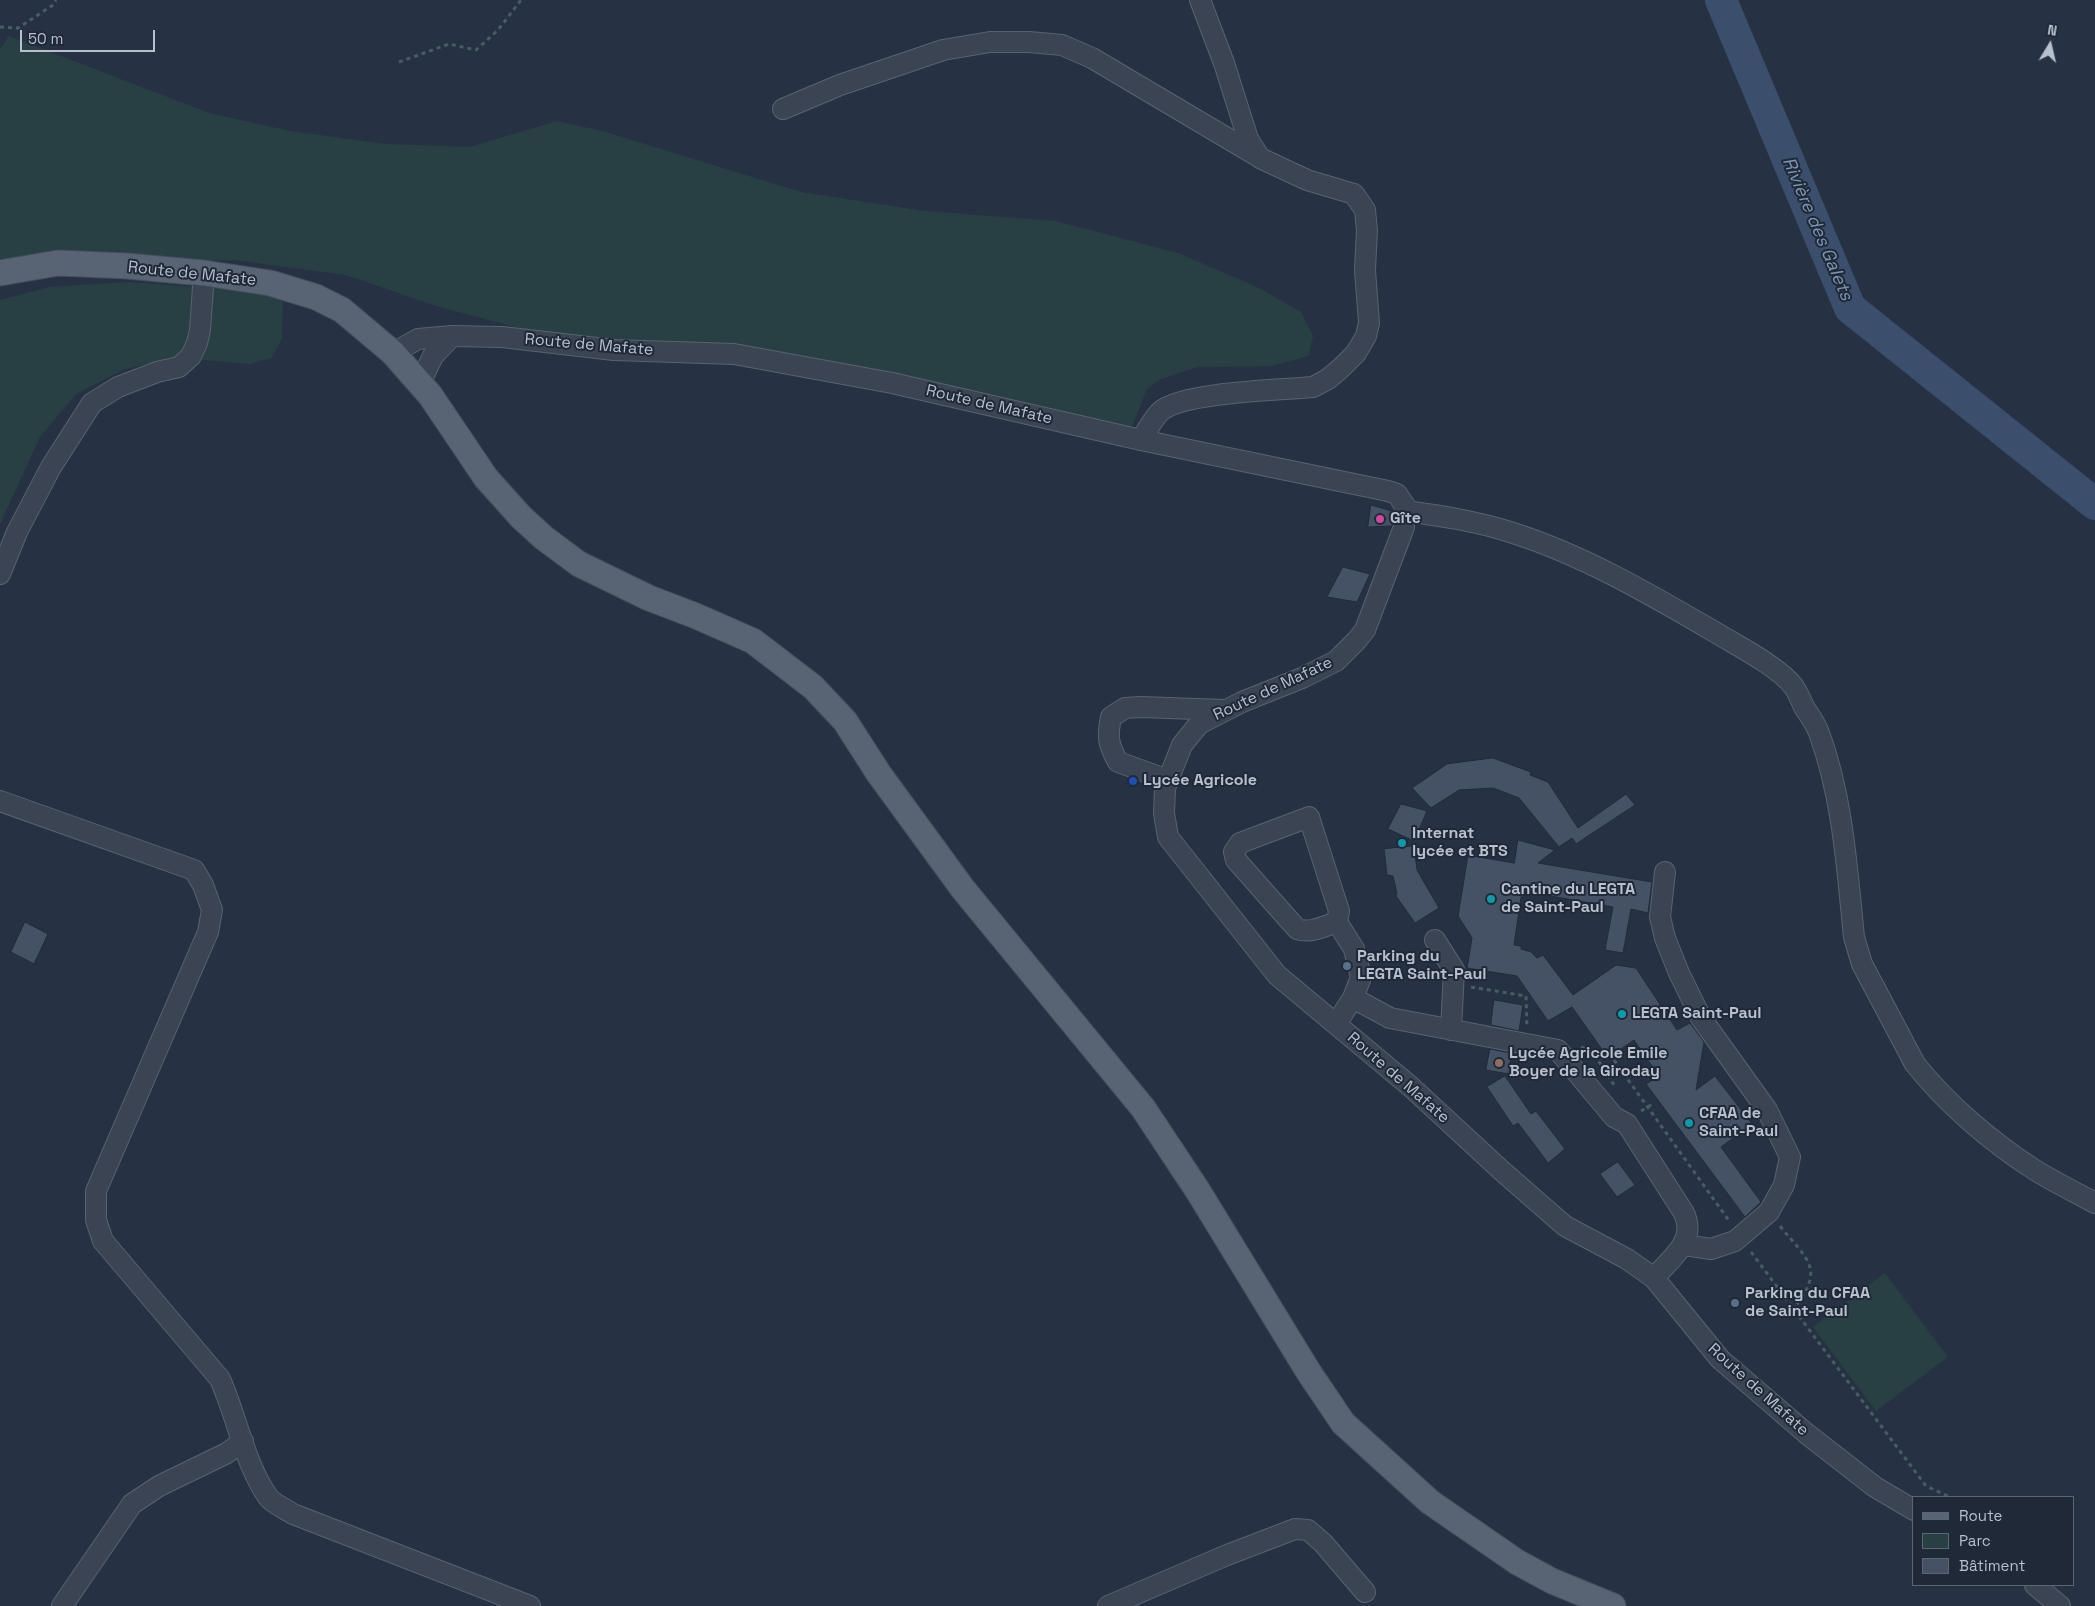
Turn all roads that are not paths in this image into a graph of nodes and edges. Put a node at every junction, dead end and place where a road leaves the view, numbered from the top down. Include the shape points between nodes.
1 (1200, 0) edge
2 (782, 109) dead end
3 (1260, 158) junction
4 (0, 273) edge
5 (204, 273) junction
6 (452, 336) junction
7 (393, 353) junction
8 (420, 383) junction
9 (1141, 440) junction
10 (1406, 511) junction
11 (0, 574) edge
12 (1226, 710) junction
13 (1168, 780) junction
14 (0, 801) edge
15 (1665, 872) dead end
16 (1337, 922) junction
17 (1435, 940) dead end
18 (1353, 998) junction
19 (1336, 1024) junction
20 (1451, 1030) junction
21 (2095, 1203) edge
22 (1684, 1244) junction
23 (1654, 1278) junction
24 (243, 1441) junction
25 (1912, 1509) edge
26 (2036, 1586) edge
27 (1364, 1592) dead end
28 (62, 1606) edge
29 (530, 1606) edge
30 (1108, 1606) edge
31 (1613, 1606) edge
32 (2060, 1606) edge

1 - 3 street via 1248,139
2 - 3 street via 943,50 990,42 1062,45 1092,58
3 - 9 street via 1307,180 1354,194 1365,210 1369,315 1366,336 1356,353 1341,368 1313,387 1176,402 1160,411
4 - 5 main road, Route de Mafate via 58,263
5 - 7 main road, Route de Mafate via 270,283 316,297 342,310
5 - 11 street via 200,330 191,356 179,367 118,387 92,403 51,467 17,532
6 - 7 street, Route de Mafate via 418,339
6 - 8 street via 433,356
6 - 9 street, Route de Mafate via 502,337 614,350 734,354 892,383
7 - 8 main road, Route de Mafate
8 - 31 main road, Route de Mafate via 486,478 521,518 544,538 580,564 649,598 753,642 813,687 845,721 879,774 963,888 1142,1108 1198,1191 1343,1423 1430,1502 1509,1557 1552,1581
9 - 10 street, Route de Mafate via 1388,491 1403,501
10 - 12 street, Route de Mafate via 1400,538 1358,640 1336,661
10 - 21 street via 1458,519 1535,540 1651,595 1744,649 1794,686 1819,731 1837,795 1854,937 1860,959 1915,1064 1994,1141 2035,1170
12 - 13 street, Route de Mafate via 1199,724 1182,745
12 - 13 street via 1140,706 1125,708 1111,717 1110,746 1118,762
13 - 19 street, Route de Mafate via 1164,813 1168,837 1277,975
14 - 24 street via 194,870 203,885 212,910 208,932 96,1191 96,1220 103,1241 220,1379
15 - 22 street via 1660,917 1679,973 1701,1018 1767,1110 1790,1157 1784,1185 1769,1212 1740,1237 1711,1249
16 - 16 street via 1338,911 1309,817 1240,843 1234,852 1236,860 1297,929 1312,930
16 - 18 street via 1354,949 1361,977
17 - 20 street via 1454,970
18 - 19 street
18 - 20 street via 1390,1018
19 - 23 street, Route de Mafate via 1410,1086 1564,1226 1627,1259
20 - 22 street via 1558,1050 1614,1117 1627,1124 1689,1223
22 - 23 street
23 - 25 street, Route de Mafate via 1720,1359 1814,1440 1875,1486
24 - 28 street via 227,1453 159,1486 132,1504
24 - 29 street via 269,1498 293,1514
26 - 32 street
27 - 30 street via 1323,1543 1308,1530 1295,1529

